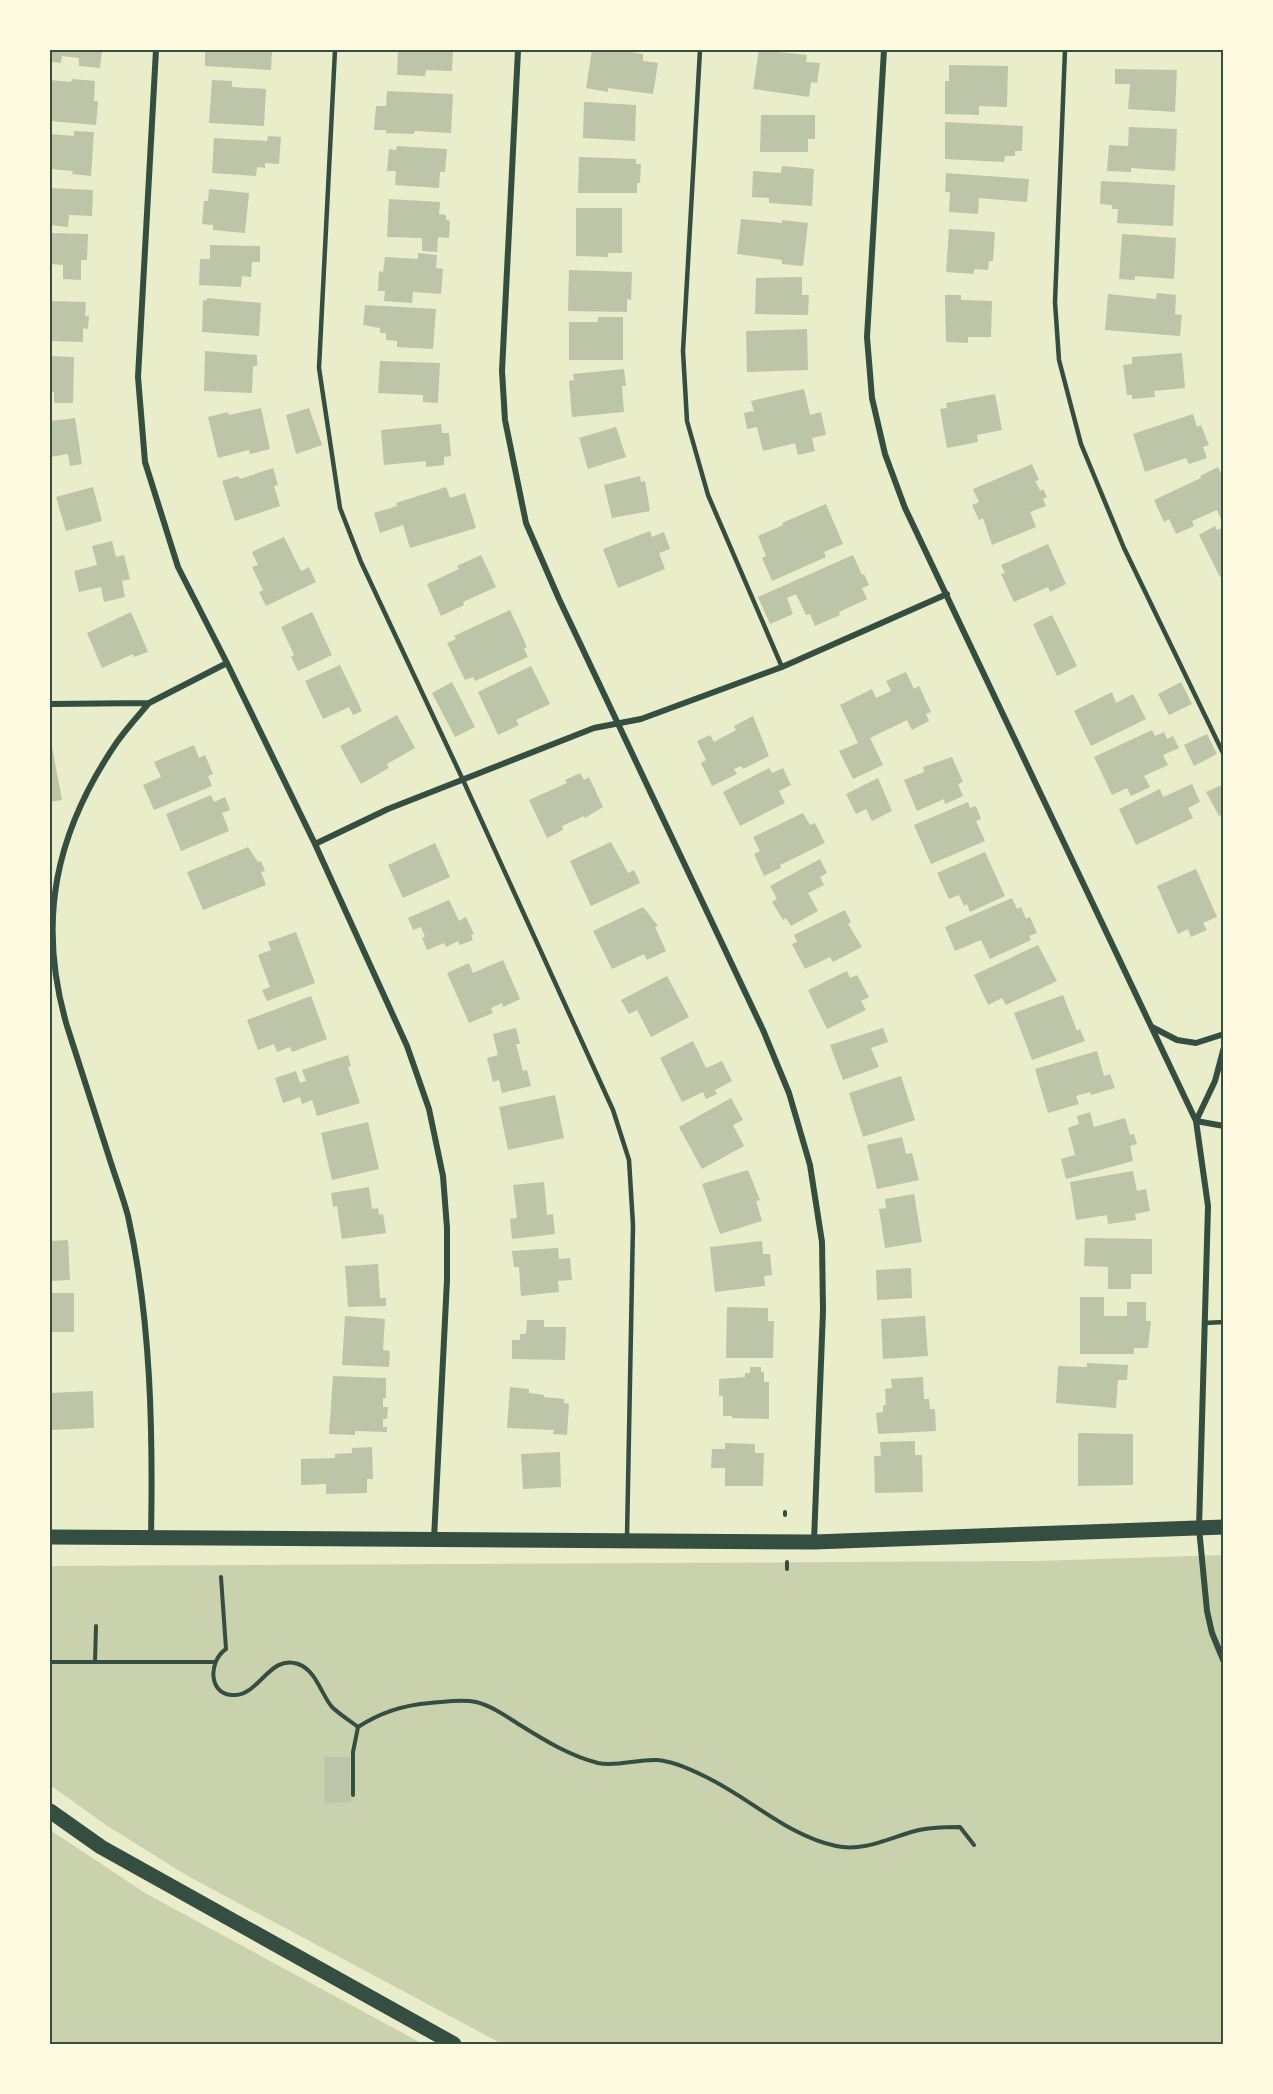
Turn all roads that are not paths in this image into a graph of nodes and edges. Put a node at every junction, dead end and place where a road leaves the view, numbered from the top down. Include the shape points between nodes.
1 (156, 50) edge
2 (335, 50) edge
3 (518, 50) edge
4 (700, 50) edge
5 (884, 50) edge
6 (1065, 50) edge
7 (947, 594) junction
8 (227, 663) junction
9 (782, 667) junction
10 (149, 703) junction
11 (50, 704) edge
12 (618, 724) junction
13 (1224, 755) edge
14 (463, 780) junction
15 (315, 844) junction
16 (1152, 1027) junction
17 (1224, 1034) edge
18 (1224, 1047) edge
19 (1196, 1120) junction
20 (1224, 1126) edge
21 (1224, 1322) edge
22 (1204, 1323) junction
23 (1224, 1527) edge
24 (1198, 1528) junction
25 (50, 1537) edge
26 (152, 1537) junction
27 (434, 1539) junction
28 (626, 1542) junction
29 (814, 1542) junction
30 (1224, 1662) edge
31 (50, 1811) edge
32 (454, 2044) edge

1 - 8 street via 138,377 144,462 178,567
2 - 14 lane via 319,368 340,508 361,562
3 - 12 street via 502,371 505,420 526,523
4 - 9 lane via 683,351 687,421 708,495
5 - 7 street via 867,337 872,398 885,454 905,508
6 - 13 lane via 1055,302 1059,360 1081,444 1124,548
7 - 9 street
7 - 16 street
8 - 10 street
8 - 15 street
9 - 12 street
10 - 11 street
10 - 26 street via 118,741 88,789 65,845 51,923 66,1023 127,1215 139,1276 152,1451
12 - 14 street via 594,728
12 - 29 street via 763,1030 789,1094 810,1165 822,1242 823,1311
14 - 15 street via 388,809
14 - 28 lane via 613,1110 629,1160 633,1225
15 - 27 street via 407,1046 429,1109 442,1176 447,1280
16 - 17 street via 1176,1040 1196,1043
16 - 19 street
18 - 19 street via 1215,1081
19 - 20 street
19 - 22 street via 1208,1206
21 - 22 lane
22 - 24 street
23 - 24 main road
24 - 29 main road
24 - 30 street via 1206,1611
25 - 26 main road
26 - 27 main road
27 - 28 main road
28 - 29 main road
31 - 32 main road via 101,1847

